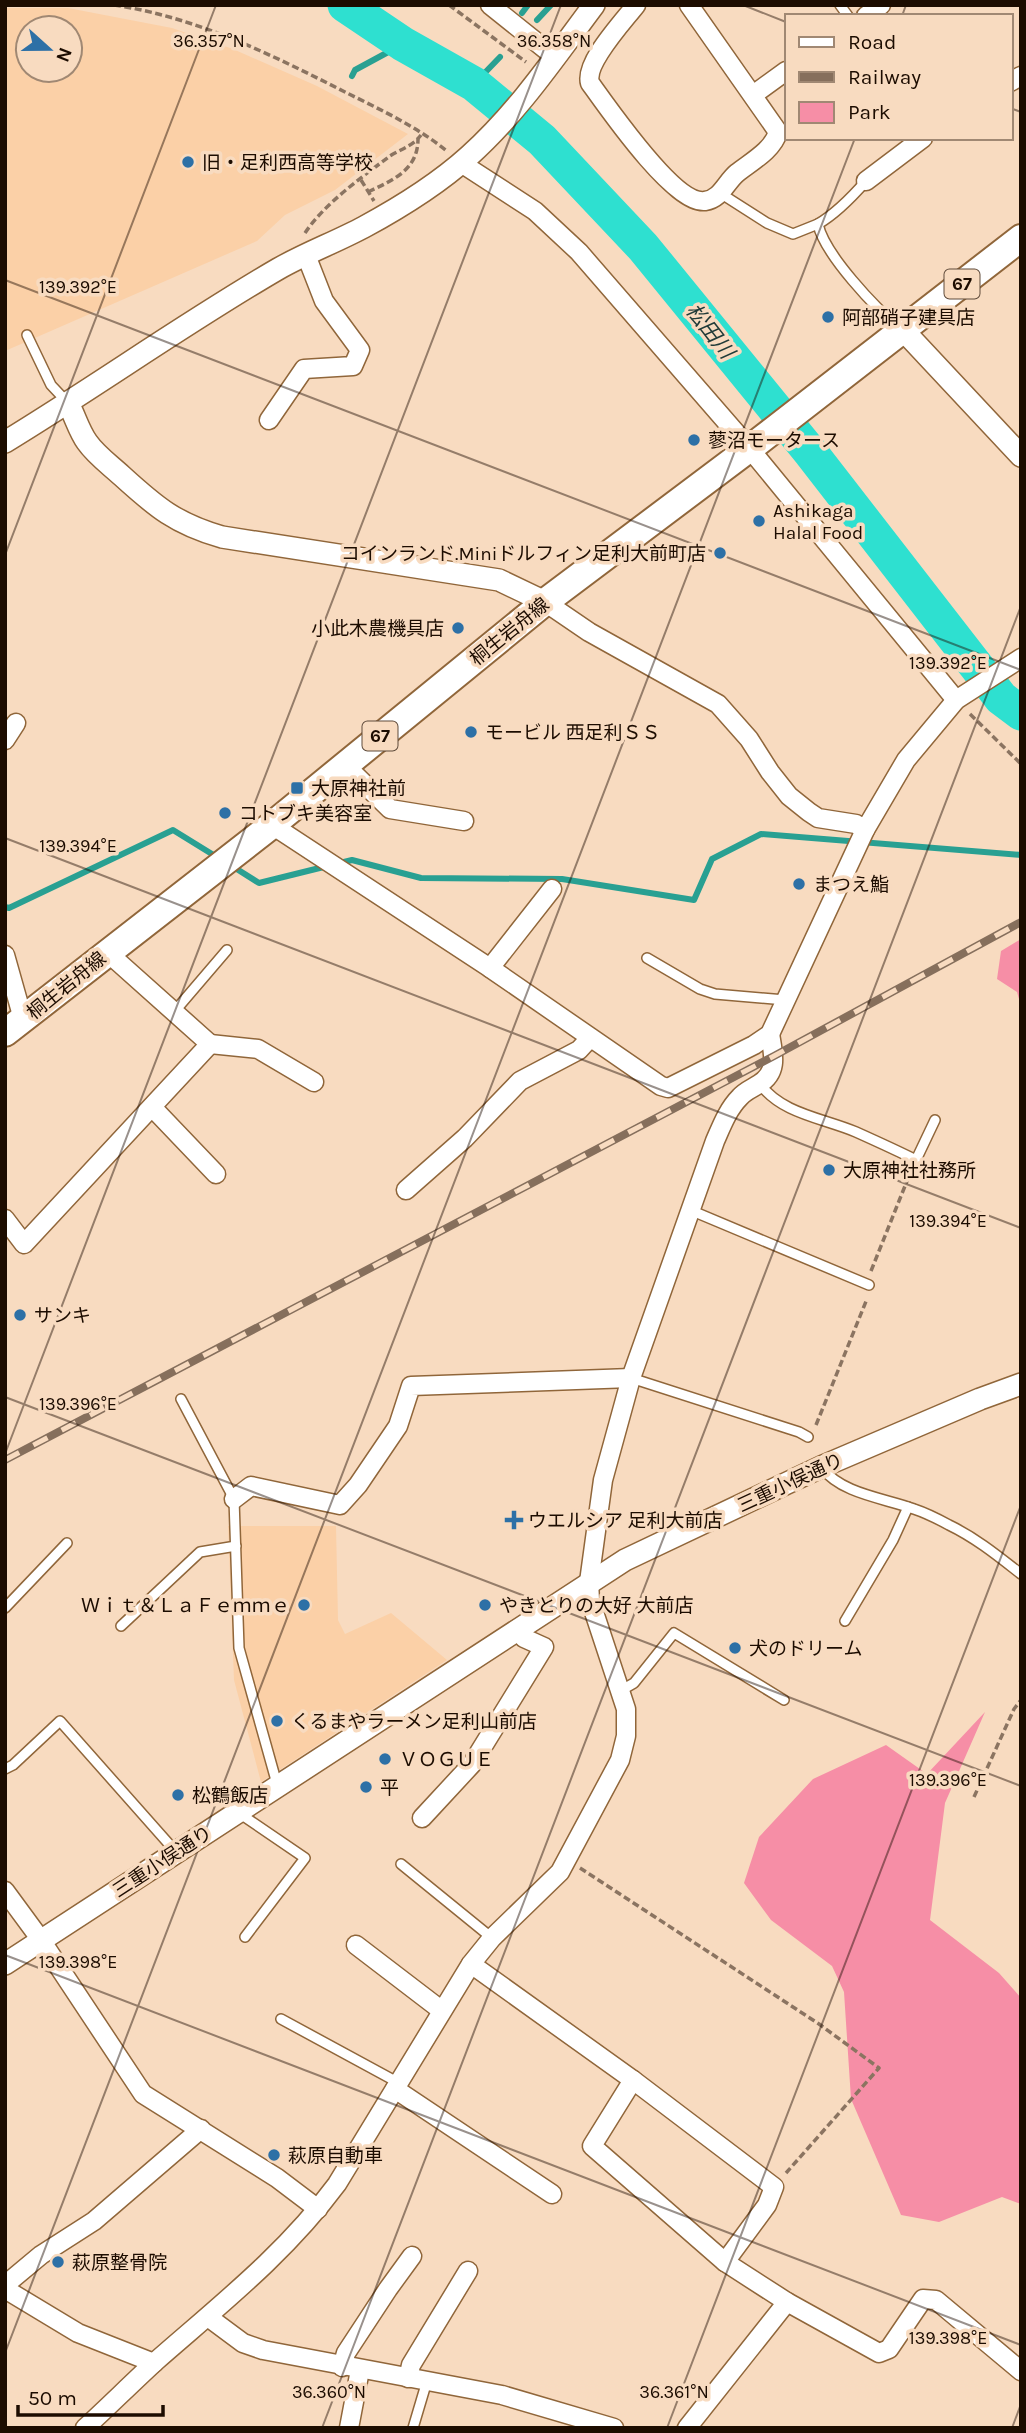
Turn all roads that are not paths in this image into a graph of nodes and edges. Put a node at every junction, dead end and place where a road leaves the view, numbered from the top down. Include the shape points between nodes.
1 (490, 5) edge
2 (594, 5) edge
3 (636, 5) edge
4 (690, 5) edge
5 (555, 57) junction
6 (785, 72) edge
7 (753, 95) junction
8 (920, 140) edge
9 (460, 157) junction
10 (866, 181) joint
11 (720, 193) junction
12 (818, 224) junction
13 (1021, 238) edge
14 (305, 245) junction
15 (904, 331) junction
16 (27, 335) dead end
17 (68, 403) junction
18 (269, 420) dead end
19 (5, 442) edge
20 (754, 446) junction
21 (1021, 456) edge
22 (545, 602) junction
23 (1020, 658) edge
24 (961, 697) junction
25 (16, 723) dead end
26 (5, 740) edge
27 (345, 765) junction
28 (464, 821) dead end
29 (272, 825) junction
30 (865, 830) junction
31 (552, 889) dead end
32 (227, 950) dead end
33 (107, 952) junction
34 (5, 955) edge
35 (647, 958) dead end
36 (490, 968) junction
37 (785, 1000) junction
38 (174, 1012) junction
39 (14, 1026) edge
40 (770, 1034) junction
41 (590, 1038) junction
42 (210, 1044) junction
43 (314, 1082) dead end
44 (760, 1084) junction
45 (152, 1107) junction
46 (935, 1119) dead end
47 (216, 1174) dead end
48 (406, 1190) dead end
49 (690, 1210) junction
50 (5, 1219) edge
51 (869, 1285) dead end
52 (631, 1378) junction
53 (1021, 1384) edge
54 (181, 1399) dead end
55 (808, 1437) dead end
56 (821, 1467) junction
57 (234, 1499) junction
58 (908, 1507) junction
59 (67, 1543) dead end
60 (236, 1546) junction
61 (1021, 1574) edge
62 (589, 1582) junction
63 (5, 1608) edge
64 (845, 1621) dead end
65 (121, 1626) dead end
66 (517, 1629) junction
67 (620, 1691) junction
68 (783, 1700) dead end
69 (5, 1769) edge
70 (278, 1786) junction
71 (238, 1812) junction
72 (422, 1818) dead end
73 (176, 1852) junction
74 (401, 1864) dead end
75 (5, 1891) edge
76 (245, 1937) dead end
77 (492, 1938) junction
78 (41, 1940) junction
79 (356, 1945) dead end
80 (5, 1964) edge
81 (471, 1964) junction
82 (441, 2010) junction
83 (281, 2019) dead end
84 (633, 2080) junction
85 (397, 2086) junction
86 (201, 2129) junction
87 (552, 2194) dead end
88 (318, 2209) junction
89 (412, 2256) dead end
90 (724, 2262) junction
91 (468, 2271) dead end
92 (5, 2287) edge
93 (787, 2302) junction
94 (208, 2317) junction
95 (154, 2362) junction
96 (351, 2368) junction
97 (1021, 2371) edge
98 (408, 2378) junction
99 (427, 2381) junction
100 (611, 2427) edge
101 (85, 2428) edge
102 (349, 2428) edge
103 (413, 2428) edge
104 (687, 2428) edge

1 - 5 street
2 - 5 street
3 - 11 street via 596,58 590,83 638,148 684,193 704,201
4 - 7 street
5 - 9 street via 532,73 499,127
6 - 7 street
7 - 11 street via 778,132 776,141 728,180
8 - 10 street
9 - 14 street via 427,189 364,227
9 - 20 street via 535,211 579,252
10 - 12 lane
11 - 12 lane via 793,234
12 - 15 lane via 821,238 843,270
13 - 15 main road, 桐生岩舟線 / 67
14 - 17 street via 282,267
14 - 18 street via 324,301 359,350 353,366 304,369
15 - 20 main road, 桐生岩舟線 / 67
15 - 21 street
16 - 17 lane via 51,385
17 - 19 street
17 - 22 street via 96,453 178,522 222,537 499,580
20 - 22 main road, 桐生岩舟線 / 67
20 - 24 street
22 - 27 main road, 桐生岩舟線 / 67
22 - 30 street via 718,704 750,739 789,796 809,812
23 - 24 street
24 - 30 street via 906,760
25 - 26 street
27 - 28 street via 390,809
27 - 29 main road, 桐生岩舟線 / 67
29 - 33 main road, 桐生岩舟線 / 67
29 - 36 street
30 - 37 street
31 - 36 street
32 - 38 lane
33 - 38 street
33 - 39 main road, 桐生岩舟線 / 67
34 - 39 street
35 - 37 lane via 715,994
36 - 41 street
37 - 40 street
38 - 42 street
40 - 41 street via 668,1088
40 - 44 street via 773,1070
41 - 48 street via 579,1049 520,1081
42 - 43 street via 258,1049
42 - 45 street
44 - 46 lane via 768,1095 796,1111 855,1131 916,1160
44 - 49 street via 742,1094 729,1111
45 - 47 street
45 - 50 street via 24,1244
49 - 51 lane
49 - 52 street
52 - 55 lane
52 - 57 street via 411,1387 398,1426 340,1505 251,1486
52 - 62 street via 603,1480
53 - 56 street, 三重小俣通り
54 - 57 lane
56 - 58 lane via 841,1485
56 - 62 street, 三重小俣通り via 646,1549
57 - 60 lane
58 - 61 lane via 978,1541
58 - 64 lane
59 - 63 lane
60 - 65 lane via 200,1552
60 - 70 lane via 239,1648
62 - 66 street, 三重小俣通り
62 - 67 street via 590,1600
66 - 70 street, 三重小俣通り
66 - 72 street via 524,1638 544,1647 472,1764
67 - 68 lane via 634,1683 674,1633
67 - 77 street via 626,1709 620,1760 560,1872
69 - 73 lane via 60,1721
70 - 71 street, 三重小俣通り
71 - 73 street, 三重小俣通り
71 - 76 lane via 306,1858
73 - 78 street, 三重小俣通り
74 - 77 lane
75 - 78 street
77 - 81 street
78 - 80 street, 三重小俣通り
78 - 86 street via 144,2094
79 - 82 street
81 - 82 street
81 - 84 street
82 - 85 street
83 - 85 lane
84 - 90 street via 592,2146
84 - 90 street via 774,2186 767,2205
85 - 87 street
85 - 88 street
86 - 88 street
86 - 92 street via 94,2221 41,2255
88 - 94 street
89 - 96 street via 346,2353
90 - 93 street
91 - 98 street via 411,2364
92 - 95 street via 78,2333
93 - 97 street via 879,2353 889,2349 923,2298 936,2300
93 - 104 street
94 - 95 street
94 - 96 street via 243,2343
95 - 101 street
96 - 98 street
96 - 102 street
98 - 99 street
99 - 100 street via 502,2395
99 - 103 lane

